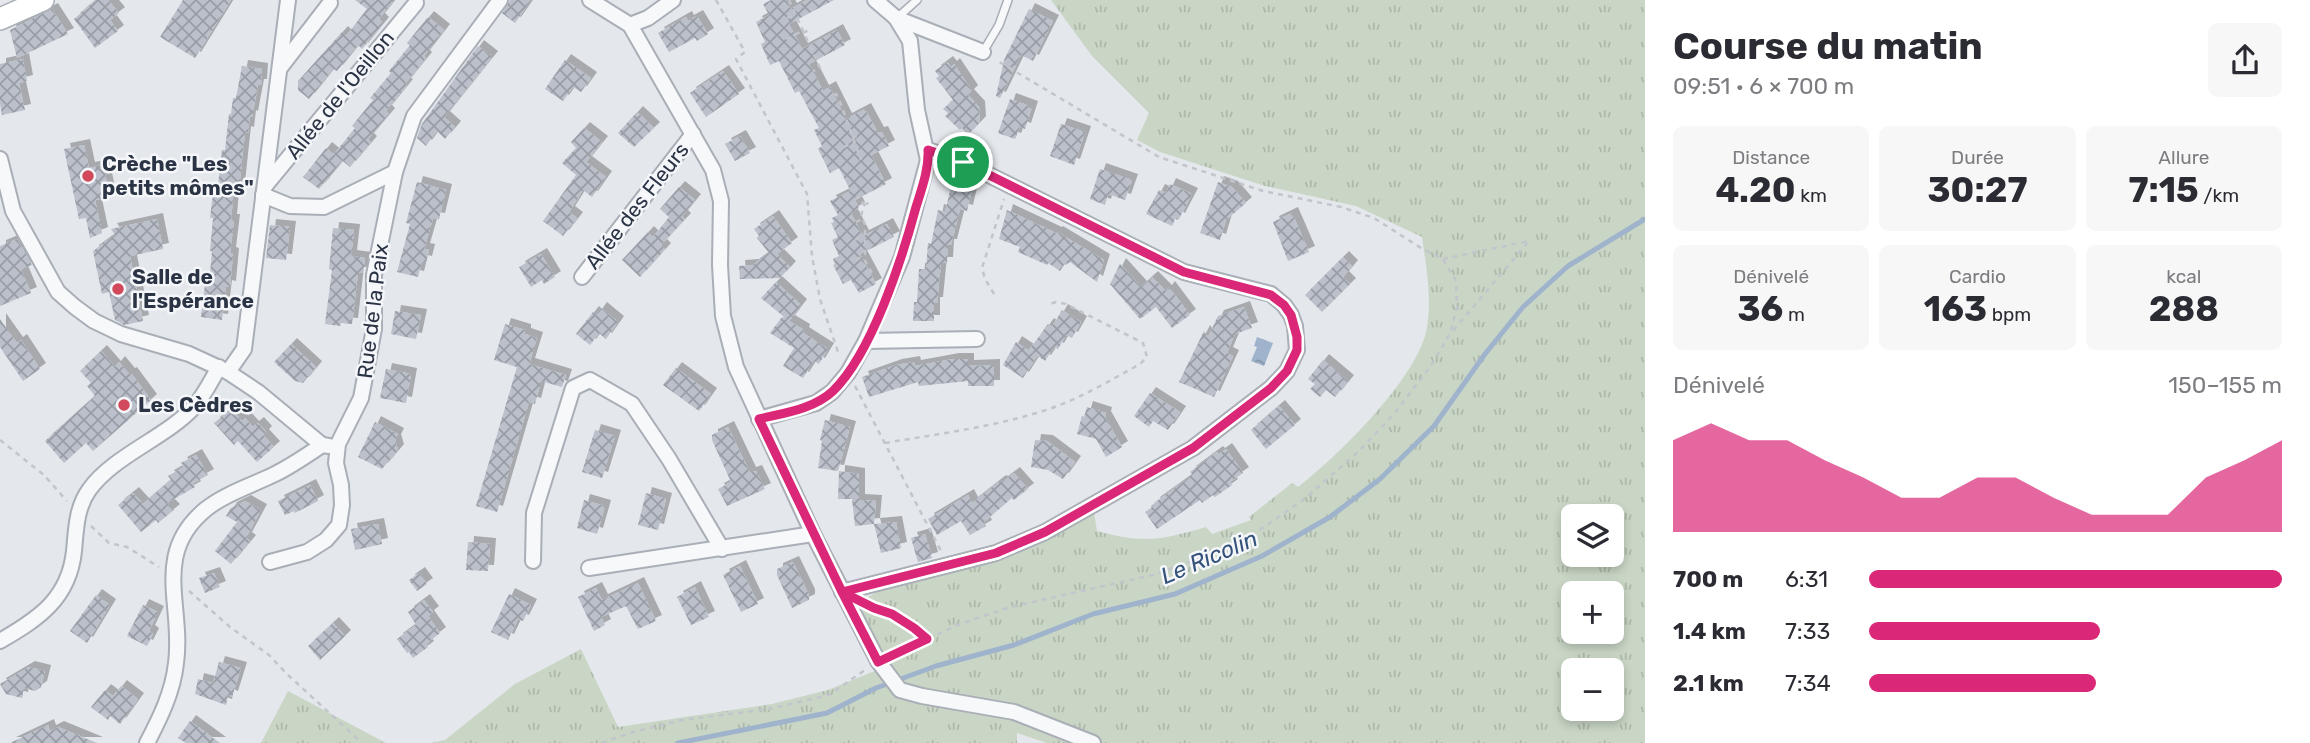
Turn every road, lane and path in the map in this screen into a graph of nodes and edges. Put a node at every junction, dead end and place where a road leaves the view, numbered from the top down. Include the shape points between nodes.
1 (43, 0) edge
2 (288, 0) edge
3 (500, 0) edge
4 (590, 0) edge
5 (673, 0) edge
6 (716, 0) edge
7 (789, 0) edge
8 (875, 0) edge
9 (917, 0) edge
10 (1009, 0) edge
11 (330, 3) dead end
12 (415, 3) dead end
13 (795, 14) junction
14 (787, 18) dead end
15 (896, 18) junction
16 (0, 19) edge
17 (630, 25) junction
18 (811, 29) dead end
19 (803, 32) junction
20 (786, 39) dead end
21 (811, 48) junction
22 (803, 52) dead end
23 (983, 52) junction
24 (279, 69) junction
25 (813, 71) dead end
26 (834, 95) dead end
27 (842, 108) junction
28 (837, 111) dead end
29 (847, 124) junction
30 (840, 128) dead end
31 (693, 134) junction
32 (859, 135) dead end
33 (853, 140) junction
34 (844, 147) dead end
35 (928, 150) junction
36 (0, 159) edge
37 (861, 160) dead end
38 (395, 172) junction
39 (1008, 185) junction
40 (264, 191) junction
41 (855, 199) dead end
42 (872, 201) dead end
43 (864, 205) junction
44 (862, 219) junction
45 (856, 222) dead end
46 (865, 234) junction
47 (855, 240) dead end
48 (865, 256) junction
49 (1443, 259) junction
50 (856, 260) dead end
51 (871, 275) dead end
52 (582, 277) dead end
53 (994, 295) dead end
54 (1047, 305) dead end
55 (1450, 334) junction
56 (977, 339) dead end
57 (866, 341) junction
58 (223, 370) junction
59 (848, 373) junction
60 (759, 419) junction
61 (885, 443) junction
62 (322, 444) junction
63 (338, 444) junction
64 (813, 534) junction
65 (722, 549) junction
66 (944, 555) dead end
67 (533, 561) dead end
68 (270, 562) dead end
69 (589, 568) dead end
70 (842, 592) junction
71 (927, 639) junction
72 (0, 641) edge
73 (878, 662) junction
74 (147, 743) edge
75 (602, 743) edge
76 (1093, 743) edge

1 - 16 main road
2 - 24 street
3 - 38 street, Rue de la Paix via 414,116
4 - 17 street
5 - 17 street
6 - 59 path via 745,52 736,59 807,194 820,299
7 - 13 path
8 - 15 street
9 - 15 lane
10 - 23 lane
11 - 24 street
12 - 40 street, Allée de l'Oeillon
13 - 14 path
13 - 19 path
15 - 23 street
15 - 35 street via 910,41 917,110
17 - 31 street
18 - 19 path
19 - 20 path
19 - 21 path
21 - 22 path
21 - 25 path via 820,68
23 - 49 path via 1159,157 1209,176 1374,218
24 - 40 street
26 - 27 path
27 - 28 path
27 - 29 path
29 - 30 path
29 - 33 path
31 - 52 street, Allée des Fleurs
31 - 60 street via 719,186 723,316 736,367
32 - 33 path
33 - 34 path
33 - 37 path
35 - 39 street
35 - 57 street via 902,257
36 - 58 street via 13,211 58,292 94,321 121,334 189,354
38 - 40 street via 324,207 290,206
38 - 63 street, Rue de la Paix via 373,275 374,329 361,398
39 - 53 path via 982,268
39 - 70 street via 1184,272 1271,295 1284,305 1295,326 1293,361 1271,388 1193,448 1045,532 996,553
40 - 58 street via 244,349
41 - 43 path via 859,197
42 - 43 path
43 - 44 path
44 - 45 path
44 - 46 path via 867,223
46 - 47 path
46 - 48 path
48 - 50 path
48 - 51 path
49 - 55 path via 1456,281 1457,307
49 - 55 path via 1529,241
54 - 61 path via 1066,304 1143,343 1147,357 1091,391 1045,410
55 - 71 path via 1394,414 1358,452 1251,536 1153,575 1010,607
56 - 57 street
57 - 59 street
58 - 62 street
58 - 72 street via 192,409 103,474 88,491 79,514 70,573 61,592 48,609
59 - 60 street via 816,403
59 - 61 path
60 - 64 street
61 - 66 path
62 - 63 street
62 - 74 street via 285,469 224,498 190,526 177,550 171,576 178,628 176,664 170,691
63 - 68 street, Rue de la Paix via 339,525 326,541 307,552
64 - 65 street
64 - 70 street
65 - 67 street via 632,404 590,380 573,388 565,413 534,513
65 - 69 street
70 - 71 path via 892,614
70 - 73 street
71 - 73 path
73 - 75 path via 829,695 769,709 682,720
73 - 76 street via 900,690 1014,712

